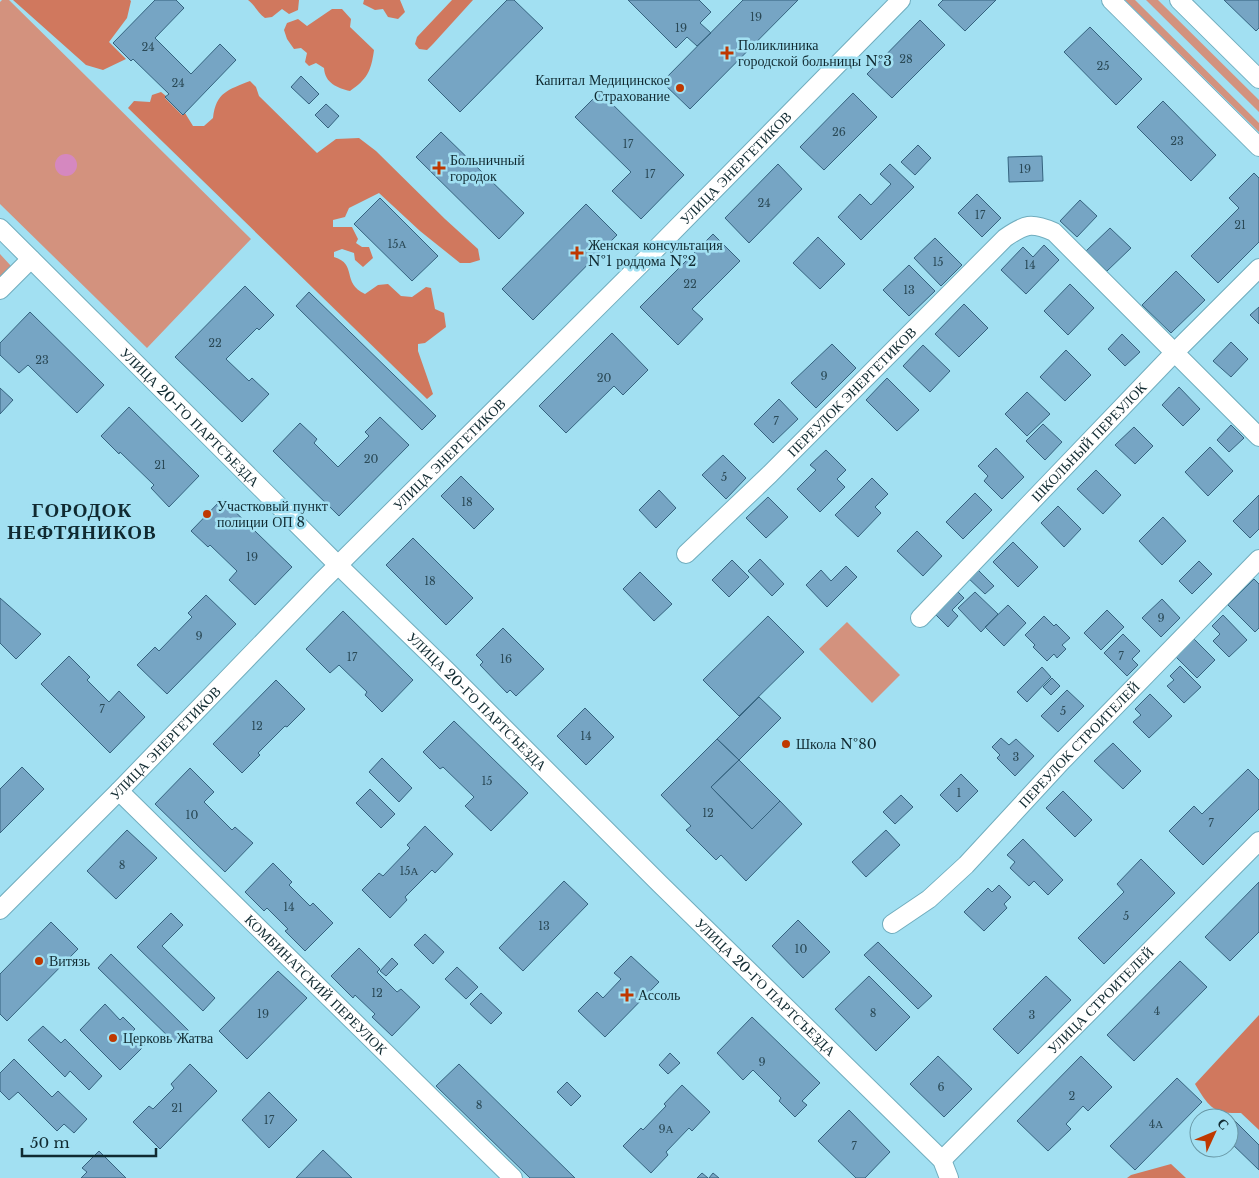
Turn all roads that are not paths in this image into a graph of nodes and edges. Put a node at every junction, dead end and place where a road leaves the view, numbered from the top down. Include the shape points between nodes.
1 (901, 0) edge
2 (1111, 0) edge
3 (1179, 0) edge
4 (1259, 79) edge
5 (1259, 147) edge
6 (0, 228) edge
7 (31, 259) junction
8 (1259, 268) edge
9 (0, 290) edge
10 (1175, 352) junction
11 (1259, 437) edge
12 (686, 554) dead end
13 (1259, 559) edge
14 (338, 565) junction
15 (920, 618) dead end
16 (118, 791) junction
17 (1259, 841) edge
18 (0, 910) edge
19 (892, 924) dead end
20 (942, 1160) junction
21 (513, 1178) edge
22 (949, 1178) edge

1 - 14 street, УЛИЦА ЭНЕРГЕТИКОВ
2 - 5 street
3 - 4 street
6 - 7 street, УЛИЦА 20-ГО ПАРТСЪЕЗДА
7 - 9 street
7 - 14 street, УЛИЦА 20-ГО ПАРТСЪЕЗДА
8 - 10 street, ШКОЛЬНЫЙ ПЕРЕУЛОК
10 - 11 street
10 - 12 street, ПЕРЕУЛОК ЭНЕРГЕТИКОВ via 1054,232 1037,225 1019,228 1005,238
10 - 15 street, ШКОЛЬНЫЙ ПЕРЕУЛОК
13 - 19 street, ПЕРЕУЛОК СТРОИТЕЛЕЙ via 1062,761 966,865 929,899
14 - 16 street, УЛИЦА ЭНЕРГЕТИКОВ
14 - 20 street, УЛИЦА 20-ГО ПАРТСЪЕЗДА
16 - 18 street, УЛИЦА ЭНЕРГЕТИКОВ
16 - 21 street, КОМБИНАТСКИЙ ПЕРЕУЛОК
17 - 20 street, УЛИЦА СТРОИТЕЛЕЙ
20 - 22 street, УЛИЦА 20-ГО ПАРТСЪЕЗДА

